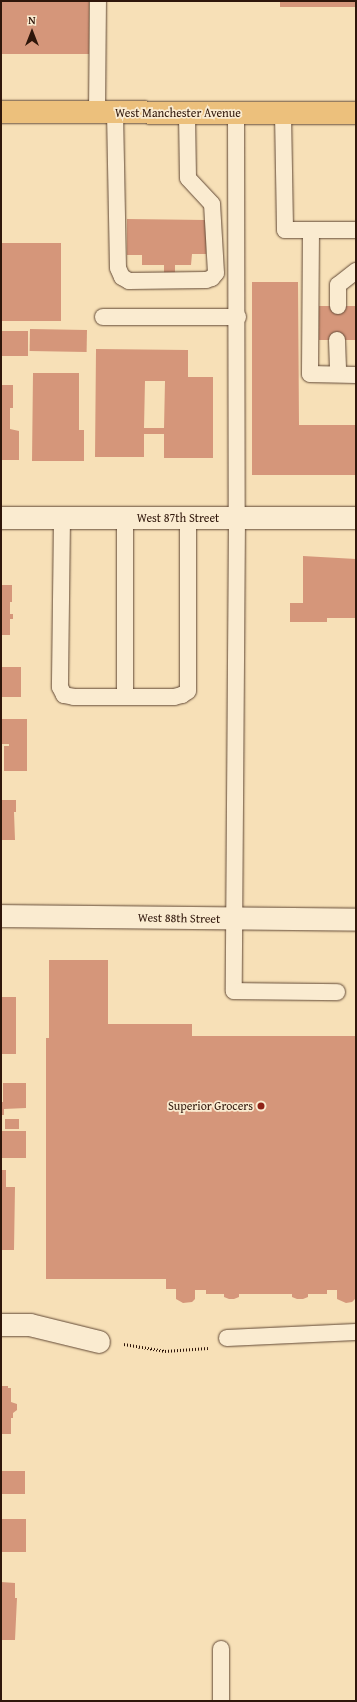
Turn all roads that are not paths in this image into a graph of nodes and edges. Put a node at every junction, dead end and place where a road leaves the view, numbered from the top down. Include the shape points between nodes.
1 (98, 1) edge
2 (1, 112) edge
3 (106, 112) junction
4 (187, 112) junction
5 (236, 113) junction
6 (283, 113) junction
7 (356, 113) edge
8 (311, 230) junction
9 (356, 230) edge
10 (356, 271) edge
11 (338, 306) dead end
12 (103, 317) dead end
13 (238, 317) junction
14 (337, 340) dead end
15 (338, 374) junction
16 (356, 375) edge
17 (1, 518) edge
18 (62, 518) junction
19 (125, 518) junction
20 (188, 518) junction
21 (237, 518) junction
22 (356, 518) edge
23 (125, 697) junction
24 (1, 916) edge
25 (234, 919) junction
26 (356, 920) edge
27 (336, 992) dead end
28 (1, 1325) edge
29 (356, 1332) edge
30 (227, 1338) dead end
31 (99, 1342) dead end
32 (221, 1649) dead end
33 (221, 1701) edge

1 - 3 lane
2 - 3 main road, West Manchester Avenue
3 - 4 main road, West Manchester Avenue
3 - 4 lane via 118,268 122,278 129,281 212,278 216,273 212,204 188,178
4 - 5 main road, West Manchester Avenue
5 - 6 main road, West Manchester Avenue
5 - 13 lane
6 - 7 main road, West Manchester Avenue
6 - 8 lane via 285,230
8 - 9 lane
8 - 15 lane via 310,374
10 - 11 lane via 338,286
12 - 13 lane
13 - 21 lane
14 - 15 lane
15 - 16 lane
17 - 18 street, West 87th Street
18 - 19 street, West 87th Street
18 - 23 lane via 60,687 64,695 74,697
19 - 20 street, West 87th Street
19 - 23 lane
20 - 21 street, West 87th Street
20 - 23 lane via 188,692 174,697
21 - 22 street, West 87th Street
21 - 25 lane
24 - 25 street, West 88th Street
25 - 26 street, West 88th Street
25 - 27 lane via 234,991
28 - 31 street via 30,1325
29 - 30 lane
32 - 33 lane

